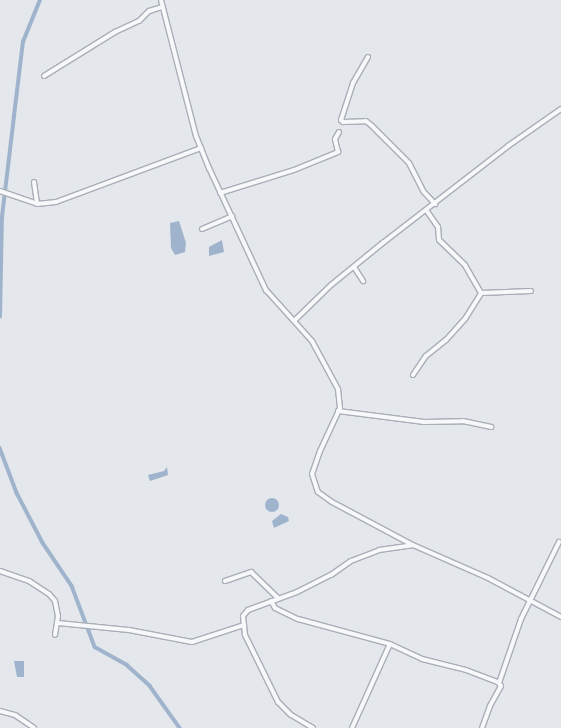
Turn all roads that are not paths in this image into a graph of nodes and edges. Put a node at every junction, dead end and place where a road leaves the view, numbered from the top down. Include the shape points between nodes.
1 (160, 0) edge
2 (162, 7) junction
3 (368, 57) dead end
4 (44, 76) dead end
5 (561, 109) edge
6 (339, 132) dead end
7 (201, 148) junction
8 (34, 182) dead end
9 (0, 192) edge
10 (220, 193) junction
11 (37, 204) junction
12 (436, 204) junction
13 (427, 211) junction
14 (232, 216) junction
15 (202, 229) dead end
16 (354, 267) junction
17 (363, 281) dead end
18 (531, 291) dead end
19 (481, 294) junction
20 (295, 320) junction
21 (413, 375) dead end
22 (338, 411) junction
23 (492, 427) dead end
24 (559, 542) dead end
25 (413, 545) junction
26 (0, 571) edge
27 (225, 581) dead end
28 (278, 598) junction
29 (532, 600) junction
30 (271, 601) junction
31 (561, 617) edge
32 (58, 623) junction
33 (244, 625) junction
34 (55, 635) dead end
35 (390, 644) junction
36 (499, 683) junction
37 (0, 711) edge
38 (34, 728) edge
39 (313, 728) edge
40 (352, 728) edge
41 (482, 728) edge

1 - 2 street
2 - 4 street via 149,11 139,21 115,32
2 - 7 street
3 - 12 street via 353,83 341,120 366,121 371,125 409,163 423,191
5 - 12 street via 508,146
6 - 10 street via 336,139 338,152 294,170
7 - 10 street
7 - 11 street via 56,202
8 - 11 street
9 - 11 street
10 - 14 street
12 - 13 street
13 - 16 street
13 - 19 street via 438,227 439,240 465,265
14 - 15 street
14 - 20 street via 266,290
16 - 17 street
16 - 20 street
18 - 19 street
19 - 21 street via 465,319 446,340 426,356
20 - 22 street via 312,340 338,389
22 - 23 street via 424,422 463,421
22 - 25 street via 312,474 313,484 318,492 332,502
24 - 29 street
25 - 28 street via 386,549 351,560 331,575
25 - 29 street via 453,560
26 - 32 street via 29,581 49,594 57,608
27 - 28 street via 251,572
28 - 30 street
29 - 31 street
29 - 36 street via 521,619
30 - 33 street via 248,610 243,616
30 - 35 street via 275,608 298,618
32 - 33 street via 129,630 192,642
32 - 34 street
33 - 39 street via 245,635 278,702 291,715
35 - 36 street via 422,659 466,670
35 - 40 street
36 - 41 street via 501,686
37 - 38 street via 15,715

